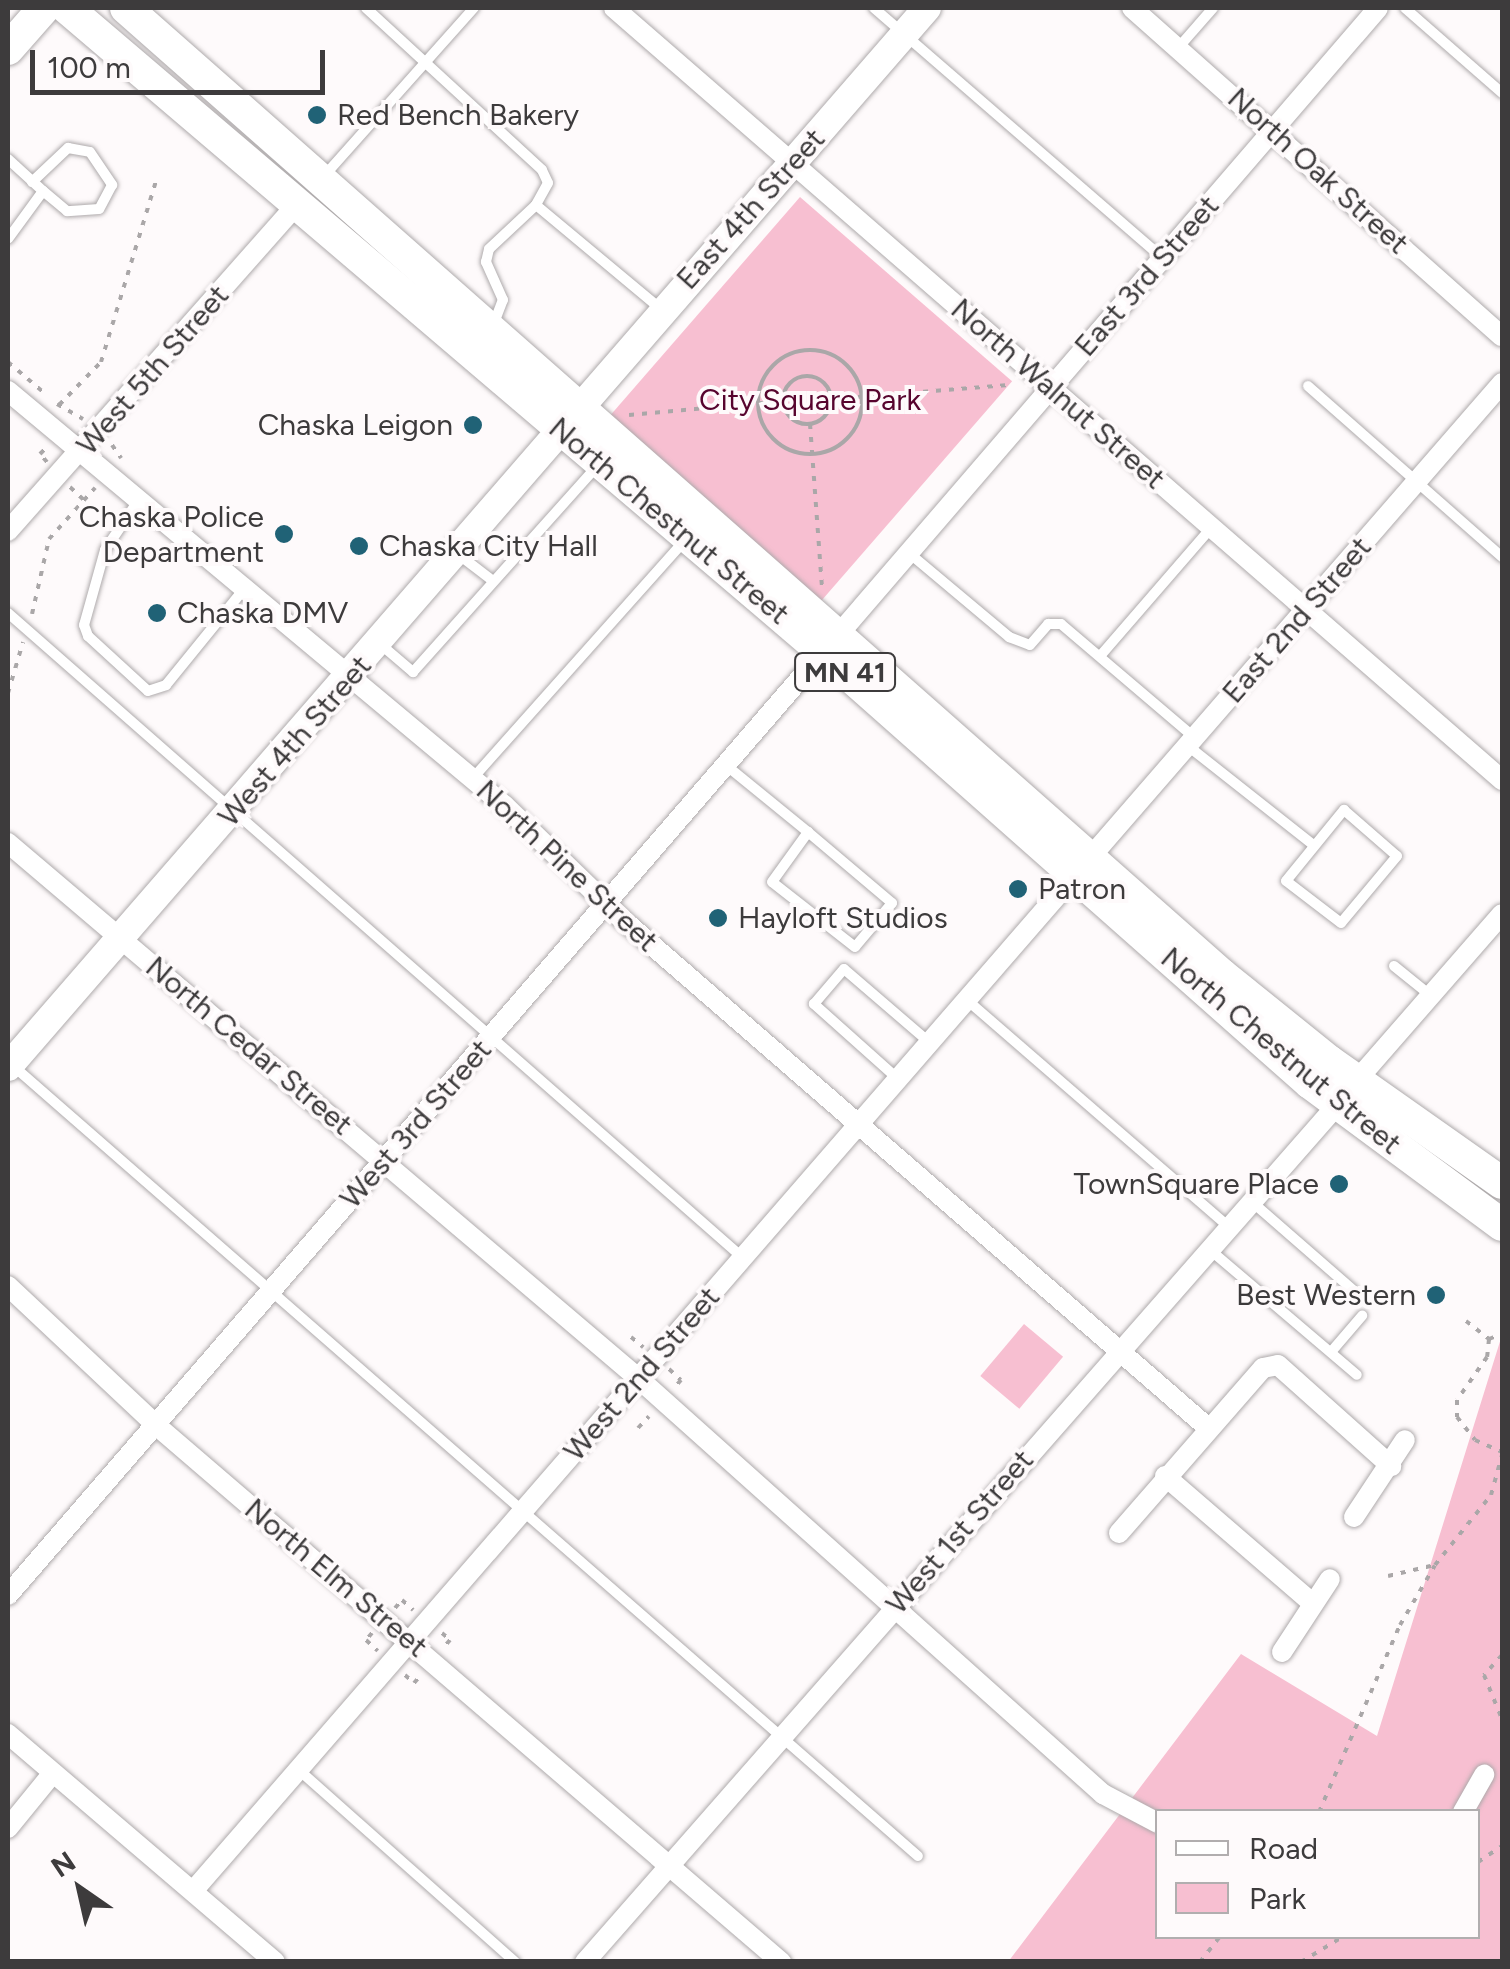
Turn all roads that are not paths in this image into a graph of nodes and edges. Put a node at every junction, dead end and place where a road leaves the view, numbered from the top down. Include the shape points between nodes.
1 (44, 8) edge
2 (67, 8) edge
3 (126, 8) edge
4 (366, 8) edge
5 (474, 8) edge
6 (614, 8) edge
7 (874, 8) edge
8 (927, 8) edge
9 (1132, 8) edge
10 (1214, 8) edge
11 (1378, 8) edge
12 (1405, 8) edge
13 (906, 32) junction
14 (1178, 48) junction
15 (8, 50) edge
16 (425, 62) junction
17 (1502, 93) edge
18 (1273, 131) junction
19 (8, 160) edge
20 (790, 163) junction
21 (32, 182) junction
22 (318, 183) junction
23 (43, 191) junction
24 (536, 205) junction
25 (296, 207) junction
26 (8, 238) edge
27 (1162, 258) junction
28 (662, 310) junction
29 (486, 331) junction
30 (1502, 336) edge
31 (1502, 383) edge
32 (1050, 386) junction
33 (1308, 386) dead end
34 (8, 391) edge
35 (568, 418) junction
36 (80, 453) junction
37 (601, 462) junction
38 (1416, 483) junction
39 (138, 501) junction
40 (1211, 528) junction
41 (8, 531) edge
42 (688, 536) junction
43 (456, 552) junction
44 (908, 552) junction
45 (1502, 558) edge
46 (493, 581) junction
47 (244, 589) junction
48 (1305, 610) junction
49 (8, 613) edge
50 (379, 643) junction
51 (830, 643) junction
52 (1101, 656) junction
53 (350, 678) junction
54 (1191, 741) junction
55 (727, 766) junction
56 (472, 779) junction
57 (1502, 780) edge
58 (231, 814) junction
59 (808, 832) junction
60 (8, 843) edge
61 (1312, 844) junction
62 (1083, 866) junction
63 (607, 903) junction
64 (1502, 914) edge
65 (122, 940) junction
66 (855, 947) junction
67 (1394, 966) dead end
68 (844, 969) junction
69 (1431, 996) junction
70 (967, 1000) junction
71 (493, 1036) junction
72 (930, 1042) junction
73 (9, 1065) edge
74 (898, 1079) junction
75 (1347, 1093) junction
76 (860, 1124) junction
77 (384, 1160) junction
78 (1502, 1182) edge
79 (1250, 1200) junction
80 (1502, 1224) edge
81 (1228, 1226) junction
82 (1208, 1249) junction
83 (743, 1258) junction
84 (8, 1286) edge
85 (271, 1290) junction
86 (1354, 1291) dead end
87 (1362, 1316) dead end
88 (1118, 1349) junction
89 (1331, 1352) junction
90 (1357, 1375) dead end
91 (638, 1378) junction
92 (158, 1426) junction
93 (1207, 1427) junction
94 (1404, 1440) dead end
95 (1391, 1466) junction
96 (1165, 1476) junction
97 (522, 1510) junction
98 (1354, 1516) dead end
99 (1119, 1533) dead end
100 (1330, 1578) dead end
101 (8, 1595) edge
102 (1310, 1602) junction
103 (897, 1606) junction
104 (411, 1640) junction
105 (1282, 1652) dead end
106 (8, 1734) edge
107 (782, 1735) junction
108 (299, 1770) junction
109 (52, 1774) junction
110 (1484, 1775) dead end
111 (1465, 1809) edge
112 (1155, 1821) edge
113 (8, 1828) edge
114 (918, 1856) dead end
115 (671, 1862) junction
116 (193, 1892) junction
117 (275, 1962) edge
118 (515, 1962) edge
119 (585, 1962) edge
120 (782, 1962) edge

1 - 15 main road
2 - 25 main road, North Chestnut Street / MN 41
3 - 22 main road, North Chestnut Street / MN 41
4 - 16 lane
5 - 16 lane
6 - 20 street, North Walnut Street
7 - 13 lane
8 - 13 street, East 4th Street
9 - 14 street, North Oak Street
10 - 14 lane
11 - 18 street, East 3rd Street
12 - 17 lane
13 - 20 street, East 4th Street
13 - 27 lane
14 - 18 street, North Oak Street
16 - 22 lane
16 - 24 lane via 542,170 548,183
18 - 27 street, East 3rd Street
18 - 30 street, North Oak Street
19 - 21 lane
20 - 28 street, East 4th Street
20 - 32 street, North Walnut Street
21 - 23 lane
21 - 23 lane via 68,148 90,152 112,186 99,208 83,210 67,211
22 - 29 main road, North Chestnut Street / MN 41
23 - 26 lane
24 - 28 lane
24 - 29 lane via 489,249 486,262 503,300
25 - 35 main road, North Chestnut Street / MN 41
25 - 36 street, West 5th Street
27 - 32 street, East 3rd Street
28 - 35 street, East 4th Street
29 - 35 main road, North Chestnut Street / MN 41
31 - 38 street, East 2nd Street
32 - 40 street, North Walnut Street
32 - 44 street, East 3rd Street
33 - 38 lane
34 - 36 street, North Pine Street
35 - 37 main road, North Chestnut Street / MN 41
35 - 43 street, West 4th Street
35 - 51 main road, North Chestnut Street / MN 41
36 - 39 street, North Pine Street
36 - 41 street, West 5th Street
37 - 42 main road, North Chestnut Street / MN 41
37 - 46 lane
38 - 45 lane
38 - 48 street, East 2nd Street
39 - 47 street, North Pine Street
39 - 47 lane via 105,550 84,624 88,636 148,691 166,685
40 - 48 street, North Walnut Street
40 - 52 lane
42 - 51 main road, North Chestnut Street / MN 41
42 - 56 lane
43 - 46 lane
43 - 50 street, West 4th Street
44 - 51 street, East 3rd Street
44 - 52 lane via 1008,637 1030,645 1048,624 1061,624
46 - 50 lane via 413,672
47 - 53 street, North Pine Street
48 - 54 street, East 2nd Street
48 - 57 street, North Walnut Street
49 - 58 lane
50 - 53 street, West 4th Street
51 - 55 street, West 3rd Street
51 - 62 main road, North Chestnut Street / MN 41
52 - 54 lane
53 - 56 street, North Pine Street
53 - 58 street, West 4th Street
54 - 61 lane
54 - 62 street, East 2nd Street
55 - 59 lane
55 - 63 street, West 3rd Street
56 - 63 street, North Pine Street
58 - 65 street, West 4th Street
58 - 71 lane
59 - 66 lane via 772,882
59 - 66 lane via 892,903
60 - 65 street, North Cedar Street
61 - 61 lane via 1286,881 1345,926 1397,856 1344,810
62 - 70 street, West 2nd Street
62 - 75 main road, North Chestnut Street / MN 41 via 1222,974
63 - 71 street, West 3rd Street
63 - 76 street, North Pine Street
64 - 69 street, West 1st Street
65 - 73 street, West 4th Street
65 - 77 street, North Cedar Street
66 - 68 lane
67 - 69 lane
68 - 72 lane
68 - 74 lane via 814,1004
69 - 75 street, West 1st Street
70 - 72 street, West 2nd Street
70 - 81 lane
71 - 77 street, West 3rd Street
71 - 83 lane
72 - 74 street, West 2nd Street
73 - 85 lane
74 - 76 street, West 2nd Street
75 - 78 main road, North Chestnut Street / MN 41
75 - 79 street, West 1st Street
75 - 80 main road, North Chestnut Street / MN 41
76 - 83 street, West 2nd Street
76 - 88 street, North Pine Street
77 - 85 street, West 3rd Street
77 - 91 street, North Cedar Street
79 - 81 street, West 1st Street
79 - 86 lane
81 - 82 street, West 1st Street
82 - 88 street, West 1st Street
82 - 89 lane
83 - 91 street, West 2nd Street
84 - 92 street, North Elm Street
85 - 92 street, West 3rd Street
85 - 97 lane
87 - 89 lane
88 - 93 street, North Pine Street
88 - 103 street, West 1st Street
89 - 90 lane
91 - 97 street, West 2nd Street
91 - 103 street, North Cedar Street
92 - 101 street, West 3rd Street
92 - 104 street, North Elm Street
93 - 95 street via 1263,1368 1278,1365
93 - 96 street
94 - 95 street
95 - 98 street
96 - 99 street
96 - 102 street
97 - 104 street, West 2nd Street
97 - 107 lane
100 - 102 street
102 - 105 street
103 - 107 street, West 1st Street
103 - 112 street, North Cedar Street via 1103,1794
104 - 108 street, West 2nd Street
104 - 115 street, North Elm Street
106 - 109 street
107 - 114 lane
107 - 115 street, West 1st Street
108 - 116 street, West 2nd Street
108 - 118 lane
109 - 113 street
109 - 116 street
110 - 111 street
115 - 119 street, West 1st Street
115 - 120 street, North Elm Street
116 - 117 street

